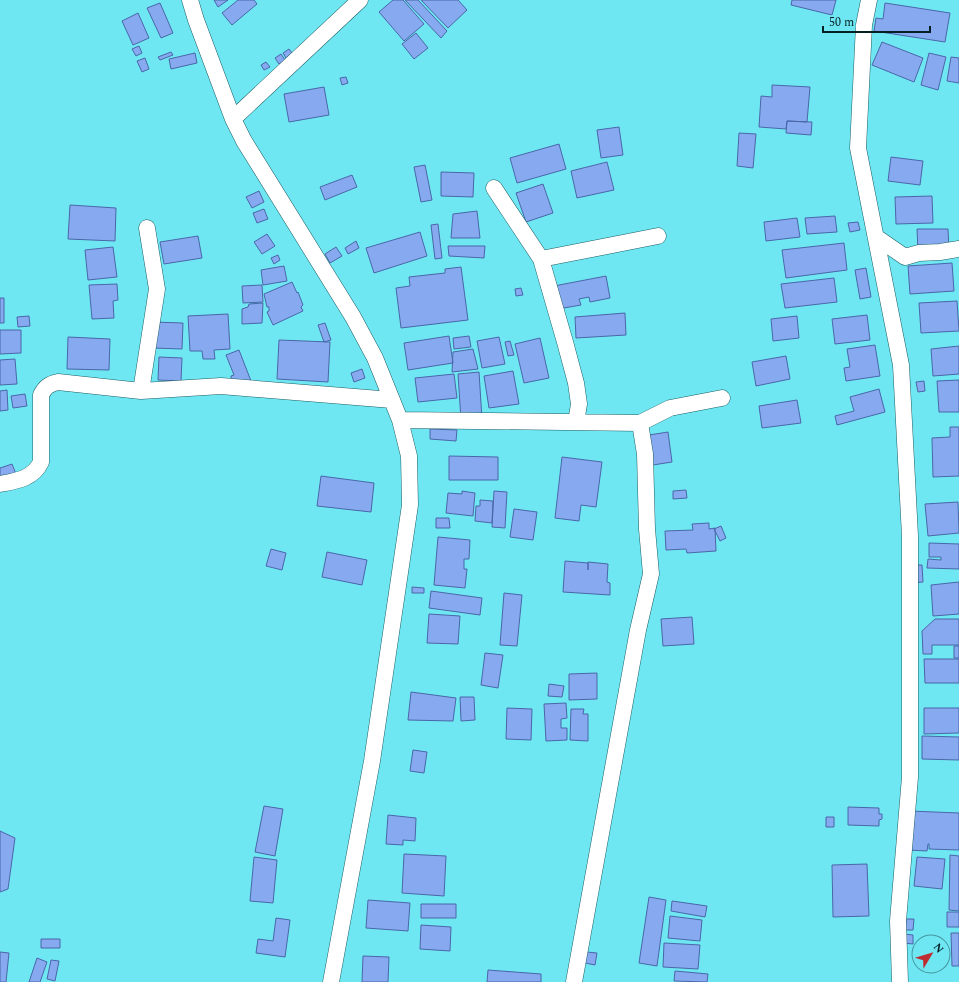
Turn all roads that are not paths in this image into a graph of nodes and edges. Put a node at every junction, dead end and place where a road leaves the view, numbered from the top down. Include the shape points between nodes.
1 (190, 0) edge
2 (360, 0) edge
3 (869, 0) edge
4 (233, 119) junction
5 (494, 188) dead end
6 (147, 228) dead end
7 (658, 236) dead end
8 (876, 237) junction
9 (959, 249) edge
10 (541, 259) junction
11 (141, 391) junction
12 (722, 398) dead end
13 (392, 400) junction
14 (400, 420) junction
15 (576, 422) junction
16 (640, 423) junction
17 (0, 484) edge
18 (331, 982) edge
19 (574, 982) edge
20 (900, 982) edge

1 - 4 street
2 - 4 street
3 - 8 street via 864,25 858,148
4 - 13 street via 353,317 375,358
5 - 10 street
6 - 11 street via 157,289
7 - 10 street
8 - 9 street via 905,257
8 - 20 street via 901,365 910,536 910,777 898,920
10 - 15 street via 576,383 579,404
11 - 13 street via 221,386
11 - 17 street via 58,382 47,386 41,395 41,462 34,473 27,477
12 - 16 street via 670,408
13 - 14 street
14 - 15 street
14 - 18 street via 409,456 410,505 372,761
15 - 16 street
16 - 19 street via 651,574 638,630

